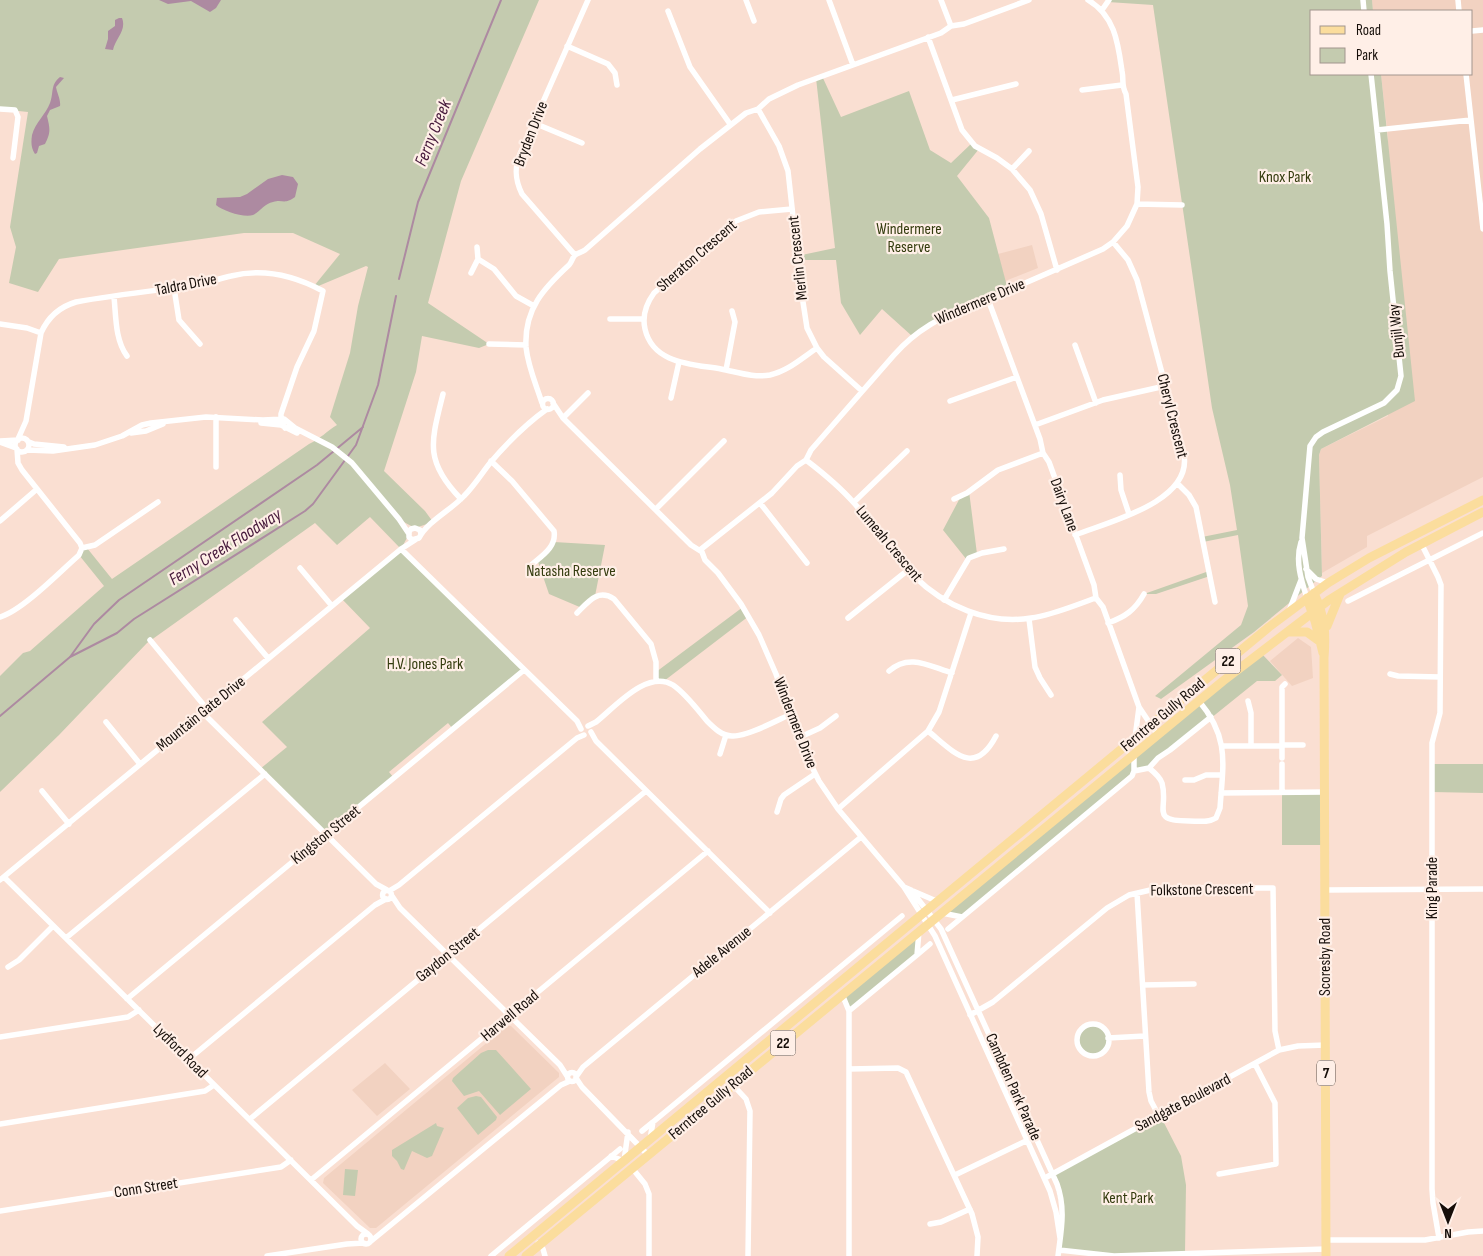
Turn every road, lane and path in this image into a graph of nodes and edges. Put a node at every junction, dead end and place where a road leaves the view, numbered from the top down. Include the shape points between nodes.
1 (588, 0) edge
2 (746, 0) edge
3 (829, 0) edge
4 (941, 0) edge
5 (1029, 0) edge
6 (1088, 0) edge
7 (1109, 0) edge
8 (1102, 10) junction
9 (668, 11) dead end
10 (754, 21) dead end
11 (951, 26) junction
12 (928, 37) junction
13 (567, 46) junction
14 (853, 65) junction
15 (1371, 75) edge
16 (1466, 75) edge
17 (1016, 84) dead end
18 (1122, 85) junction
19 (617, 86) dead end
20 (1082, 90) dead end
21 (952, 100) junction
22 (0, 109) edge
23 (758, 109) junction
24 (1471, 120) junction
25 (534, 123) junction
26 (730, 124) junction
27 (1378, 130) junction
28 (582, 143) dead end
29 (1029, 151) dead end
30 (13, 158) dead end
31 (1012, 169) junction
32 (1137, 204) junction
33 (1182, 205) dead end
34 (792, 209) junction
35 (1483, 229) edge
36 (1113, 242) junction
37 (477, 247) dead end
38 (575, 255) junction
39 (478, 259) junction
40 (1057, 270) junction
41 (471, 273) dead end
42 (174, 288) junction
43 (114, 297) junction
44 (989, 302) junction
45 (534, 306) junction
46 (732, 311) dead end
47 (610, 319) dead end
48 (644, 319) junction
49 (0, 324) edge
50 (42, 331) junction
51 (200, 344) dead end
52 (489, 344) dead end
53 (1075, 344) dead end
54 (526, 345) junction
55 (817, 348) junction
56 (127, 356) dead end
57 (679, 362) junction
58 (726, 370) junction
59 (1017, 377) junction
60 (1165, 386) junction
61 (537, 388) junction
62 (862, 391) junction
63 (588, 393) dead end
64 (443, 394) dead end
65 (671, 398) dead end
66 (551, 401) junction
67 (950, 401) dead end
68 (1096, 402) junction
69 (545, 406) junction
70 (216, 417) junction
71 (563, 418) junction
72 (283, 420) junction
73 (26, 421) junction
74 (1035, 426) junction
75 (18, 440) junction
76 (724, 440) dead end
77 (28, 441) junction
78 (0, 442) edge
79 (17, 449) junction
80 (73, 449) junction
81 (26, 450) junction
82 (907, 451) dead end
83 (1043, 453) junction
84 (806, 460) junction
85 (491, 461) junction
86 (216, 467) dead end
87 (22, 470) junction
88 (1120, 474) dead end
89 (1178, 484) junction
90 (37, 489) junction
91 (461, 499) junction
92 (954, 499) dead end
93 (1483, 500) edge
94 (158, 502) dead end
95 (854, 502) junction
96 (760, 503) junction
97 (656, 510) junction
98 (1483, 512) edge
99 (1129, 514) junction
100 (399, 519) junction
101 (0, 521) edge
102 (433, 522) junction
103 (416, 528) junction
104 (1483, 533) edge
105 (421, 534) junction
106 (1075, 534) junction
107 (409, 535) junction
108 (1302, 538) junction
109 (416, 540) junction
110 (1421, 543) junction
111 (82, 548) junction
112 (401, 549) junction
113 (1004, 549) dead end
114 (700, 550) junction
115 (1430, 560) junction
116 (807, 563) dead end
117 (529, 567) dead end
118 (300, 568) dead end
119 (1306, 569) junction
120 (908, 570) junction
121 (1301, 580) junction
122 (1328, 583) junction
123 (1144, 594) dead end
124 (1340, 594) junction
125 (1310, 596) junction
126 (1096, 598) junction
127 (944, 600) junction
128 (1348, 601) dead end
129 (1215, 602) dead end
130 (332, 606) junction
131 (1320, 606) junction
132 (1289, 611) junction
133 (577, 613) dead end
134 (971, 613) junction
135 (1312, 613) junction
136 (0, 617) edge
137 (848, 618) dead end
138 (1029, 619) junction
139 (236, 620) dead end
140 (1108, 623) junction
141 (1326, 629) junction
142 (1288, 632) junction
143 (150, 640) dead end
144 (1318, 640) junction
145 (268, 658) junction
146 (1324, 658) junction
147 (524, 670) junction
148 (889, 671) dead end
149 (952, 673) junction
150 (1390, 674) dead end
151 (1440, 677) junction
152 (656, 681) junction
153 (1285, 684) dead end
154 (1051, 695) dead end
155 (1199, 700) junction
156 (1248, 701) dead end
157 (1139, 708) junction
158 (205, 711) junction
159 (789, 715) junction
160 (836, 716) dead end
161 (1211, 717) junction
162 (106, 722) dead end
163 (1150, 725) junction
164 (586, 730) junction
165 (928, 731) junction
166 (1157, 734) junction
167 (726, 736) junction
168 (996, 736) dead end
169 (798, 738) junction
170 (1135, 738) junction
171 (1282, 745) junction
172 (1303, 745) dead end
173 (1223, 746) junction
174 (1250, 746) junction
175 (1134, 753) junction
176 (720, 754) dead end
177 (140, 764) junction
178 (1149, 768) junction
179 (1134, 771) junction
180 (264, 774) junction
181 (815, 774) junction
182 (1222, 775) junction
183 (1185, 780) dead end
184 (42, 791) dead end
185 (646, 791) junction
186 (1282, 792) junction
187 (1325, 792) junction
188 (1221, 793) junction
189 (838, 808) junction
190 (777, 812) dead end
191 (68, 824) junction
192 (326, 834) junction
193 (861, 837) junction
194 (708, 851) junction
195 (2, 879) edge
196 (904, 887) junction
197 (1483, 889) edge
198 (911, 890) junction
199 (1325, 890) junction
200 (1432, 890) junction
201 (1137, 892) junction
202 (387, 895) junction
203 (939, 900) junction
204 (770, 912) junction
205 (924, 912) junction
206 (902, 916) dead end
207 (962, 917) junction
208 (935, 918) junction
209 (893, 922) junction
210 (910, 924) junction
211 (53, 926) junction
212 (948, 929) dead end
213 (918, 931) junction
214 (66, 938) junction
215 (946, 938) junction
216 (938, 943) junction
217 (930, 944) dead end
218 (448, 955) junction
219 (916, 955) junction
220 (8, 967) dead end
221 (1194, 984) dead end
222 (1143, 985) junction
223 (842, 994) junction
224 (127, 999) junction
225 (833, 1002) junction
226 (847, 1008) junction
227 (139, 1010) junction
228 (979, 1011) junction
229 (970, 1014) junction
230 (510, 1016) junction
231 (1145, 1036) junction
232 (0, 1037) edge
233 (1108, 1038) junction
234 (1326, 1045) junction
235 (1280, 1050) junction
236 (189, 1059) junction
237 (1255, 1064) junction
238 (849, 1069) junction
239 (572, 1077) junction
240 (214, 1085) junction
241 (733, 1085) junction
242 (1159, 1116) junction
243 (250, 1119) junction
244 (653, 1122) junction
245 (0, 1124) edge
246 (642, 1131) dead end
247 (628, 1132) junction
248 (1035, 1137) junction
249 (650, 1139) junction
250 (1027, 1141) junction
251 (641, 1146) junction
252 (620, 1149) dead end
253 (648, 1155) junction
254 (611, 1156) junction
255 (291, 1160) junction
256 (624, 1161) junction
257 (632, 1168) junction
258 (1053, 1174) junction
259 (1219, 1174) dead end
260 (955, 1175) junction
261 (1044, 1178) junction
262 (311, 1180) junction
263 (970, 1208) junction
264 (0, 1211) edge
265 (533, 1221) junction
266 (930, 1224) dead end
267 (1483, 1231) edge
268 (531, 1237) junction
269 (366, 1238) junction
270 (1060, 1238) junction
271 (1439, 1238) junction
272 (540, 1244) junction
273 (1326, 1248) edge
274 (1058, 1253) edge
275 (532, 1254) edge
276 (492, 1255) edge
277 (510, 1255) edge
278 (267, 1256) edge
279 (545, 1256) edge
280 (649, 1256) edge
281 (748, 1256) edge
282 (849, 1256) edge
283 (977, 1256) edge
284 (1130, 1256) edge

1 - 13 street, Bryden Drive
2 - 10 street
3 - 14 street
4 - 11 street
5 - 11 street
6 - 8 street, Windermere Drive
7 - 8 street
8 - 18 street, Windermere Drive via 1116,33
9 - 26 street via 690,67
11 - 12 street
12 - 14 street
12 - 21 street
13 - 19 street via 608,64 615,73
13 - 25 street, Bryden Drive
14 - 23 street via 784,92
15 - 27 street, Bunjil Way
16 - 24 street
17 - 21 street
18 - 20 street
18 - 32 street, Windermere Drive via 1138,180
21 - 31 street via 967,138
22 - 30 street via 15,110 18,118
23 - 26 street
23 - 34 street, Merlin Crescent via 784,157
24 - 27 street
24 - 35 street
25 - 28 street
25 - 38 street, Bryden Drive via 516,165 518,184 525,198
26 - 38 street via 585,250
27 - 108 street, Bunjil Way via 1400,381 1384,404 1323,432 1313,440 1308,455
29 - 31 street
31 - 40 street via 1039,208
32 - 33 street
32 - 36 street, Windermere Drive via 1127,226
34 - 48 street, Sheraton Crescent via 754,214 730,225 657,289 648,302
34 - 55 street, Merlin Crescent via 804,312
36 - 40 street, Windermere Drive
36 - 60 street, Cheryl Crescent via 1135,274
37 - 39 street
38 - 45 street via 546,286
39 - 41 street
39 - 45 street via 494,269 516,296
40 - 44 street, Windermere Drive via 998,295
42 - 43 street, Taldra Drive
42 - 51 street via 180,320
42 - 72 street, Taldra Drive via 259,272 289,277 323,291 314,331 297,367
43 - 50 street, Taldra Drive via 70,304 51,316
43 - 56 street via 119,340
44 - 59 street, Dairy Lane
44 - 62 street, Windermere Drive via 976,303 921,329 903,344
45 - 54 street
46 - 58 street via 735,322
47 - 48 street
48 - 57 street via 646,334 654,347
49 - 50 street
50 - 73 street
52 - 54 street
53 - 68 street
54 - 61 street
55 - 58 street via 787,369 771,375 754,376
55 - 62 street, Merlin Crescent
57 - 58 street
57 - 65 street
59 - 67 street
59 - 74 street, Dairy Lane
60 - 68 street
60 - 89 street, Cheryl Crescent via 1185,460
61 - 66 street, Windermere Drive
61 - 69 street
62 - 84 street, Windermere Drive
63 - 71 street
64 - 91 street via 433,436 433,452 442,477
66 - 69 street via 544,400
66 - 69 street via 552,407
66 - 71 street, Windermere Drive
68 - 74 street
69 - 71 street, Windermere Drive
69 - 85 street
70 - 72 street
70 - 80 street via 174,421
70 - 86 street
71 - 97 street, Windermere Drive
72 - 100 street via 332,447 358,469
73 - 75 street
73 - 77 street
74 - 83 street, Dairy Lane
75 - 77 street
75 - 78 street
75 - 79 street
76 - 97 street
77 - 80 street
77 - 81 street
78 - 79 street
79 - 81 street via 21,452
79 - 87 street
80 - 81 street
81 - 87 street
82 - 95 street
83 - 92 street via 998,470
83 - 106 street, Dairy Lane
84 - 95 street, Lumeah Crescent
84 - 96 street, Windermere Drive
85 - 91 street
85 - 117 street via 554,531 551,547
87 - 90 street
88 - 99 street via 1120,490
89 - 99 street, Cheryl Crescent via 1159,499
89 - 129 street via 1196,506
90 - 101 street
90 - 111 street
91 - 102 street
93 - 122 main road, Ferntree Gully Road / 22 via 1400,541
94 - 111 street via 95,545
95 - 120 street, Lumeah Crescent
96 - 114 street, Windermere Drive
96 - 116 street
97 - 114 street, Windermere Drive
98 - 110 main road, Ferntree Gully Road / 22
99 - 106 street, Cheryl Crescent
100 - 103 street
100 - 107 street
102 - 103 street
102 - 105 street
103 - 105 street
103 - 107 street via 411,529
104 - 115 street
105 - 109 street
106 - 126 street, Dairy Lane
107 - 109 street via 410,539
107 - 112 street, Mountain Gate Drive
108 - 119 street, Bunjil Way
108 - 121 street, Bunjil Way via 1299,557
109 - 112 street, Mountain Gate Drive
110 - 115 street, King Parade
110 - 124 main road, Ferntree Gully Road / 22
111 - 136 street via 79,555 20,606
112 - 130 street, Mountain Gate Drive
112 - 147 street
113 - 127 street via 970,558
114 - 159 street, Windermere Drive via 760,634
115 - 128 street
115 - 151 street, King Parade via 1440,585
118 - 130 street
119 - 122 street via 1316,579
119 - 125 street, Bunjil Way
120 - 127 street, Lumeah Crescent
120 - 137 street
121 - 125 street, Bunjil Way
121 - 132 street
122 - 125 main road, Ferntree Gully Road / 22
123 - 140 street via 1128,614
124 - 131 main road, Ferntree Gully Road / 22
124 - 141 main road
125 - 131 main road, 7
125 - 132 main road, Ferntree Gully Road / 22
125 - 135 main road, 7
126 - 138 street, Lumeah Crescent
126 - 140 street, Dairy Lane
127 - 134 street, Lumeah Crescent
130 - 145 street, Mountain Gate Drive
131 - 135 main road, Ferntree Gully Road / 22
131 - 141 main road, Scoresby Road / 7
132 - 163 main road, Ferntree Gully Road / 22
133 - 152 street via 598,595 614,599 651,644 656,662
134 - 138 street, Lumeah Crescent
134 - 149 street
135 - 142 main road, Ferntree Gully Road / 22
135 - 144 main road, Scoresby Road / 7
138 - 154 street via 1035,667
139 - 145 street
140 - 157 street, Dairy Lane
141 - 146 main road, Scoresby Road / 7
142 - 144 main road via 1307,632
142 - 155 main road, Ferntree Gully Road / 22
143 - 158 street
144 - 146 main road, Scoresby Road / 7
145 - 158 street, Mountain Gate Drive
146 - 187 main road, Scoresby Road / 7
147 - 164 street
147 - 192 street, Kingston Street
148 - 149 street via 902,662 912,661
149 - 165 street via 937,716
150 - 151 street
151 - 200 street, King Parade via 1440,718 1432,743
152 - 164 street via 638,688
152 - 167 street via 675,687 713,727
153 - 171 street via 1282,687
155 - 161 street
155 - 166 main road, Ferntree Gully Road / 22
156 - 174 street
157 - 163 street, Dairy Lane
157 - 170 street, Dairy Lane
158 - 177 street, Mountain Gate Drive
158 - 180 street
159 - 167 street via 739,736
159 - 169 street, Windermere Drive
160 - 169 street
161 - 173 street
161 - 178 street via 1156,759
162 - 177 street
163 - 166 street, Dairy Lane
163 - 170 main road, Ferntree Gully Road / 22
164 - 185 street
164 - 202 street
165 - 168 street via 967,759 978,756
165 - 189 street
166 - 175 main road, Ferntree Gully Road / 22
167 - 176 street
169 - 181 street, Windermere Drive
170 - 203 main road, Ferntree Gully Road / 22
171 - 172 street
171 - 174 street
171 - 186 street
173 - 174 street
173 - 182 street
175 - 179 street, Ferntree Gully Road
175 - 208 main road, Ferntree Gully Road / 22
177 - 191 street, Mountain Gate Drive
178 - 179 street
178 - 188 street via 1162,783 1163,812 1170,821 1214,819 1219,811
179 - 207 street, Ferntree Gully Road via 1131,777
180 - 192 street
180 - 214 street
181 - 189 street, Windermere Drive
181 - 190 street via 784,795
182 - 183 street
182 - 188 street
184 - 191 street
185 - 194 street
185 - 218 street, Gaydon Street
186 - 187 street
186 - 188 street
187 - 199 main road, Scoresby Road / 7
189 - 193 street, Windermere Drive
191 - 195 street, Mountain Gate Drive
192 - 202 street
192 - 224 street, Kingston Street
193 - 196 street, Windermere Drive
193 - 204 street, Adele Avenue
194 - 204 street
194 - 230 street, Harwell Road
195 - 211 street, Lydford Road
196 - 198 street, Windermere Drive
196 - 205 street, Windermere Drive
197 - 200 street
198 - 203 street, Windermere Drive
198 - 205 street, Windermere Drive
199 - 200 street
199 - 234 main road, Scoresby Road / 7
200 - 271 street, King Parade via 1432,1196
201 - 222 street
201 - 228 street, Folkstone Crescent via 1107,908
201 - 235 street, Folkstone Crescent via 1159,888 1273,888 1275,1034
202 - 218 street
202 - 236 street
203 - 205 main road, Ferntree Gully Road / 22
204 - 239 street, Adele Avenue
205 - 208 street
205 - 210 main road, Ferntree Gully Road / 22
206 - 209 street, Ferntree Gully Road
207 - 208 street
207 - 212 street, Ferntree Gully Road
208 - 213 main road, Ferntree Gully Road / 22
208 - 215 street, Cambden Park Parade
208 - 216 street, Cambden Park Parade
209 - 210 street
209 - 244 street, Ferntree Gully Road
210 - 249 main road, Ferntree Gully Road / 22
211 - 214 street, Lydford Road
211 - 220 street
213 - 219 street
213 - 223 main road, Ferntree Gully Road / 22
214 - 224 street, Lydford Road
215 - 216 street
215 - 228 street, Cambden Park Parade
216 - 229 street, Cambden Park Parade
217 - 219 street
218 - 230 street
218 - 243 street, Gaydon Street
219 - 226 street
221 - 222 street
222 - 231 street
223 - 225 main road, Ferntree Gully Road / 22
223 - 226 street
224 - 227 street, Lydford Road
225 - 226 street
225 - 241 main road, Ferntree Gully Road / 22
226 - 238 street
227 - 232 street via 130,1017
227 - 236 street, Lydford Road
228 - 229 street, Folkstone Crescent
228 - 248 street, Cambden Park Parade
229 - 250 street, Cambden Park Parade
230 - 239 street
230 - 262 street, Harwell Road
231 - 233 street
231 - 242 street via 1149,1092
233 - 233 street via 1106,1049 1091,1055 1081,1051 1077,1041 1079,1031 1091,1024 1101,1026
234 - 235 street, Sandgate Boulevard
234 - 273 main road, Scoresby Road / 7
235 - 237 street, Sandgate Boulevard
236 - 240 street, Lydford Road
237 - 242 street, Sandgate Boulevard
237 - 259 street via 1275,1104 1276,1164
238 - 260 street via 905,1067
238 - 282 street
239 - 247 street
239 - 269 street, Adele Avenue via 384,1232
240 - 243 street, Lydford Road
240 - 245 street via 205,1091
241 - 253 main road, Ferntree Gully Road / 22
241 - 281 street via 746,1099 750,1111
242 - 258 street, Sandgate Boulevard
243 - 255 street, Lydford Road
244 - 246 street, Ferntree Gully Road
244 - 249 street, Ferntree Gully Road
247 - 251 street
247 - 256 street
248 - 250 street
248 - 258 street, Cambden Park Parade
249 - 251 main road, Ferntree Gully Road / 22
250 - 260 street
250 - 261 street, Cambden Park Parade
251 - 253 street
251 - 256 main road, Ferntree Gully Road / 22
252 - 254 street
253 - 257 main road, Ferntree Gully Road / 22
254 - 256 street
254 - 265 street
255 - 262 street, Lydford Road
255 - 264 street, Conn Street via 281,1167
256 - 268 main road, Ferntree Gully Road / 22
257 - 272 main road, Ferntree Gully Road / 22
257 - 280 street via 649,1194
258 - 261 street, Sandgate Boulevard
258 - 270 street, Cambden Park Parade via 1063,1207
260 - 263 street
261 - 270 street, Cambden Park Parade via 1055,1206
262 - 269 street, Lydford Road
263 - 266 street
263 - 283 street via 977,1231
265 - 268 street
265 - 276 street
267 - 271 street
268 - 272 street
268 - 275 street
268 - 277 main road, Ferntree Gully Road / 22
269 - 278 street, Adele Avenue via 347,1244
270 - 274 street, Cambden Park Parade
271 - 273 street
272 - 275 main road, Ferntree Gully Road / 22
272 - 279 street
273 - 284 street
274 - 284 street
276 - 277 street

